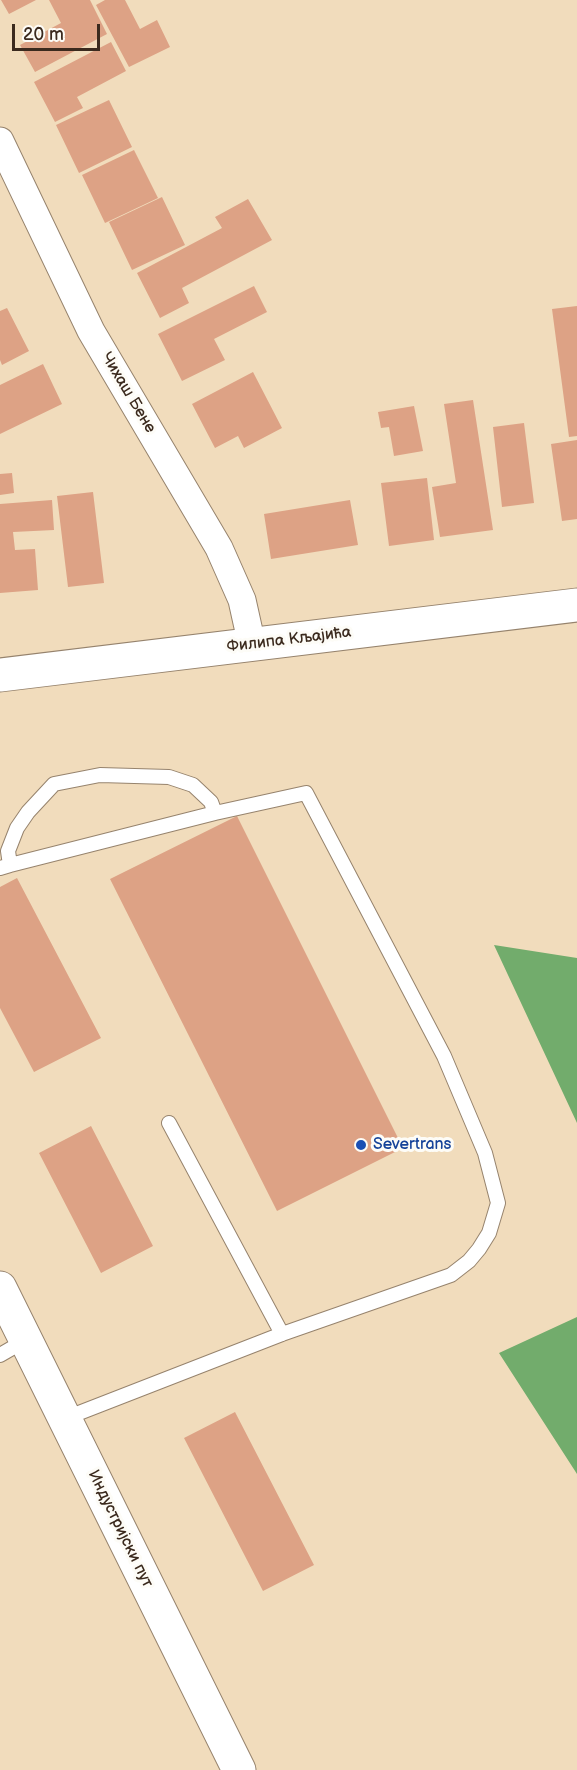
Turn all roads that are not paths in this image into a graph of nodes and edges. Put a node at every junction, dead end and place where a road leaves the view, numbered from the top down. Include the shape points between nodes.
1 (0, 141) edge
2 (577, 605) edge
3 (252, 645) junction
4 (0, 675) edge
5 (215, 813) junction
6 (5, 866) edge
7 (169, 1123) dead end
8 (0, 1288) edge
9 (282, 1334) junction
10 (13, 1347) edge
11 (66, 1418) junction
12 (239, 1770) edge

1 - 3 street, Чихаш Бене via 91,330 219,548 242,600
2 - 3 main road, Филипа Кљајића
3 - 4 main road, Филипа Кљајића
5 - 6 lane
5 - 6 lane via 211,802 192,785 169,777 100,775 54,784 17,828
5 - 9 lane via 306,793 444,1056 485,1153 498,1203 489,1233 479,1249 451,1275
7 - 9 lane
8 - 10 main road, Индустријски пут
9 - 11 lane
10 - 11 main road, Индустријски пут
11 - 12 main road, Индустријски пут

